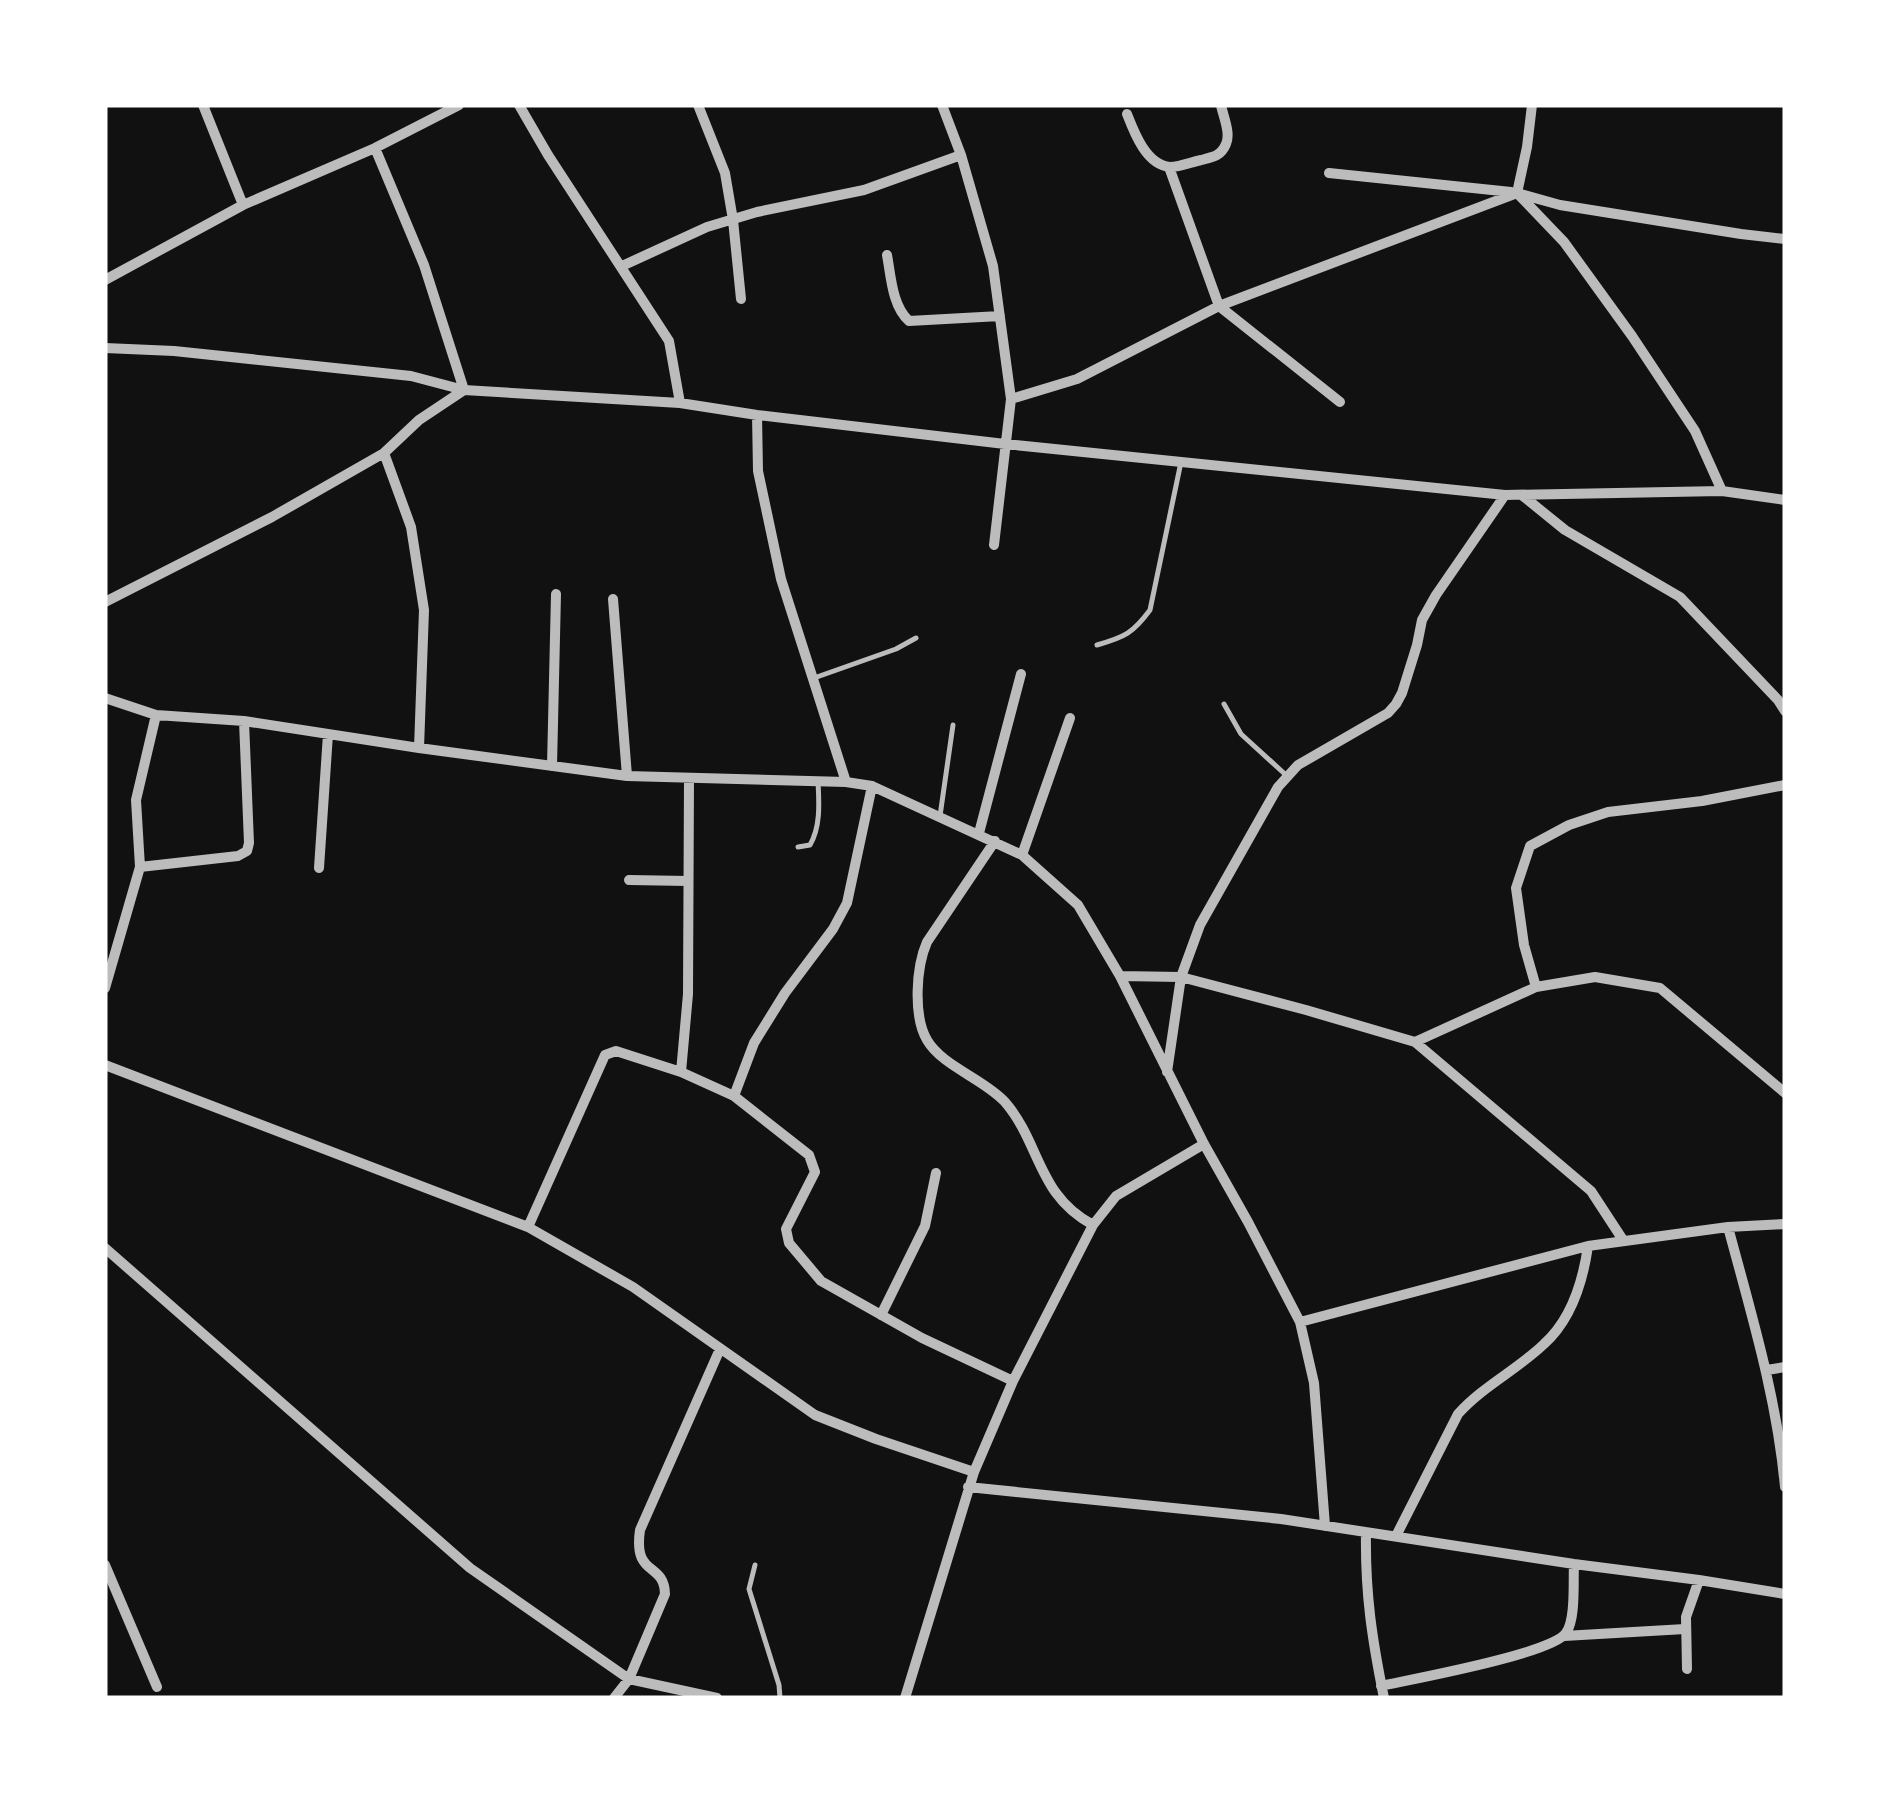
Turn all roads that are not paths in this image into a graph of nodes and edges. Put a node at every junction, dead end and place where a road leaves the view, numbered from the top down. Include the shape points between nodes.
1 (203, 105) edge
2 (459, 105) edge
3 (519, 105) edge
4 (698, 105) edge
5 (942, 105) edge
6 (1221, 105) edge
7 (1532, 105) edge
8 (1127, 114) dead end
9 (375, 148) junction
10 (961, 155) junction
11 (1169, 167) junction
12 (1328, 173) dead end
13 (1517, 193) junction
14 (243, 205) junction
15 (733, 220) junction
16 (1785, 239) edge
17 (887, 254) dead end
18 (622, 266) junction
19 (105, 280) edge
20 (741, 299) dead end
21 (1220, 306) junction
22 (1000, 316) junction
23 (105, 348) edge
24 (464, 390) junction
25 (1011, 399) junction
26 (1340, 402) dead end
27 (680, 403) junction
28 (757, 415) junction
29 (1006, 444) junction
30 (384, 453) junction
31 (1182, 461) junction
32 (1722, 491) junction
33 (1505, 495) junction
34 (1522, 496) junction
35 (1785, 500) edge
36 (994, 545) dead end
37 (556, 594) dead end
38 (613, 599) dead end
39 (105, 602) edge
40 (916, 638) dead end
41 (1097, 645) dead end
42 (1021, 674) dead end
43 (814, 678) junction
44 (105, 698) edge
45 (1224, 704) dead end
46 (1785, 711) edge
47 (156, 716) junction
48 (1070, 718) dead end
49 (244, 721) junction
50 (953, 725) dead end
51 (328, 734) junction
52 (420, 748) junction
53 (552, 766) junction
54 (627, 776) junction
55 (1287, 776) junction
56 (690, 778) junction
57 (818, 782) junction
58 (846, 782) junction
59 (1785, 784) edge
60 (872, 786) junction
61 (940, 816) junction
62 (979, 833) junction
63 (995, 841) junction
64 (798, 847) dead end
65 (1022, 854) junction
66 (140, 867) junction
67 (319, 868) dead end
68 (628, 880) dead end
69 (688, 880) junction
70 (1120, 976) junction
71 (1181, 978) junction
72 (1536, 987) junction
73 (105, 988) edge
74 (1414, 1042) junction
75 (105, 1065) edge
76 (681, 1072) junction
77 (1167, 1072) junction
78 (1785, 1093) edge
79 (734, 1096) junction
80 (1204, 1144) junction
81 (936, 1173) dead end
82 (1785, 1224) edge
83 (1092, 1225) junction
84 (528, 1227) junction
85 (1728, 1227) junction
86 (1623, 1240) junction
87 (1588, 1246) junction
88 (105, 1249) edge
89 (880, 1314) junction
90 (1300, 1322) junction
91 (720, 1348) junction
92 (1785, 1366) edge
93 (1767, 1370) junction
94 (1014, 1382) junction
95 (974, 1472) junction
96 (1785, 1486) edge
97 (968, 1487) junction
98 (1325, 1526) junction
99 (1366, 1532) junction
100 (1396, 1536) junction
101 (1574, 1564) junction
102 (105, 1565) edge
103 (754, 1565) dead end
104 (1699, 1580) junction
105 (1785, 1594) edge
106 (1686, 1629) junction
107 (1564, 1636) junction
108 (1688, 1668) dead end
109 (630, 1679) junction
110 (157, 1687) dead end
111 (1382, 1692) edge
112 (614, 1698) edge
113 (717, 1698) edge
114 (780, 1698) edge
115 (906, 1698) edge

1 - 14 street
2 - 9 street
3 - 18 street
4 - 15 street via 725,173
5 - 10 street
6 - 11 street via 1226,146 1217,156
7 - 13 street
8 - 11 street via 1144,150
9 - 14 street
9 - 24 street via 424,265
10 - 15 street via 864,190
10 - 22 street
11 - 21 street
12 - 13 street
13 - 16 street via 1560,206
13 - 21 street
13 - 32 street via 1564,242 1632,336 1695,431
14 - 19 street
15 - 18 street
15 - 20 street
17 - 22 street via 896,298 909,320
18 - 27 street via 669,341
21 - 25 street via 1076,380
21 - 26 street
22 - 25 street
23 - 24 street via 411,376
24 - 27 street
24 - 30 street
25 - 29 street
27 - 28 street
28 - 29 street
28 - 43 street via 758,471 781,578
29 - 31 street
29 - 36 street
30 - 39 street
30 - 52 street via 411,527 424,610
31 - 33 street
31 - 41 lane via 1150,610 1124,637
32 - 34 street
32 - 35 street
33 - 34 street
33 - 55 street via 1422,620 1396,704
34 - 46 street via 1564,530 1680,596
37 - 53 street
38 - 54 street
40 - 43 lane
42 - 62 street
43 - 58 street
44 - 47 street
45 - 55 lane via 1241,734
47 - 49 street
47 - 66 street via 136,800
48 - 65 street
49 - 51 street
49 - 66 street via 247,851
50 - 61 lane
51 - 52 street
51 - 67 street
52 - 53 street
53 - 54 street
54 - 56 street
55 - 71 street via 1200,925
56 - 57 street
56 - 69 street
57 - 58 street
57 - 64 lane via 814,838
58 - 60 street
59 - 72 street via 1608,812 1530,846 1516,888
60 - 61 street
60 - 79 street via 847,904 754,1043
61 - 62 street
62 - 63 street
63 - 65 street
63 - 83 street via 926,942 921,1023 941,1055 1005,1102 1064,1206
65 - 70 street via 1078,906
66 - 73 street
68 - 69 street
69 - 76 street
70 - 71 street
70 - 77 street
71 - 74 street
71 - 77 street
72 - 74 street
72 - 78 street via 1595,977 1660,988
74 - 86 street via 1591,1192
75 - 84 street
76 - 79 street
76 - 84 street via 616,1051 606,1055
77 - 80 street
79 - 89 street via 809,1156 815,1172 786,1228 788,1243 821,1281
80 - 83 street via 1116,1196
80 - 90 street
81 - 89 street via 925,1226
82 - 85 street
83 - 94 street
84 - 91 street via 633,1287
85 - 86 street
85 - 93 street
86 - 87 street
87 - 90 street
87 - 100 street via 1561,1326 1458,1414
88 - 109 street via 470,1568
89 - 94 street
90 - 98 street via 1314,1383
91 - 95 street via 815,1415
91 - 109 street via 640,1530 641,1561 658,1574 666,1594
92 - 93 street
93 - 96 street
94 - 95 street
95 - 97 street
97 - 98 street
97 - 115 street
98 - 99 street
99 - 100 street
99 - 111 street via 1365,1577
100 - 101 street
101 - 104 street
101 - 107 street
102 - 110 street
103 - 114 lane via 749,1589
104 - 105 street
104 - 106 street
106 - 107 street
106 - 108 street
107 - 111 street
109 - 112 street
109 - 113 street

